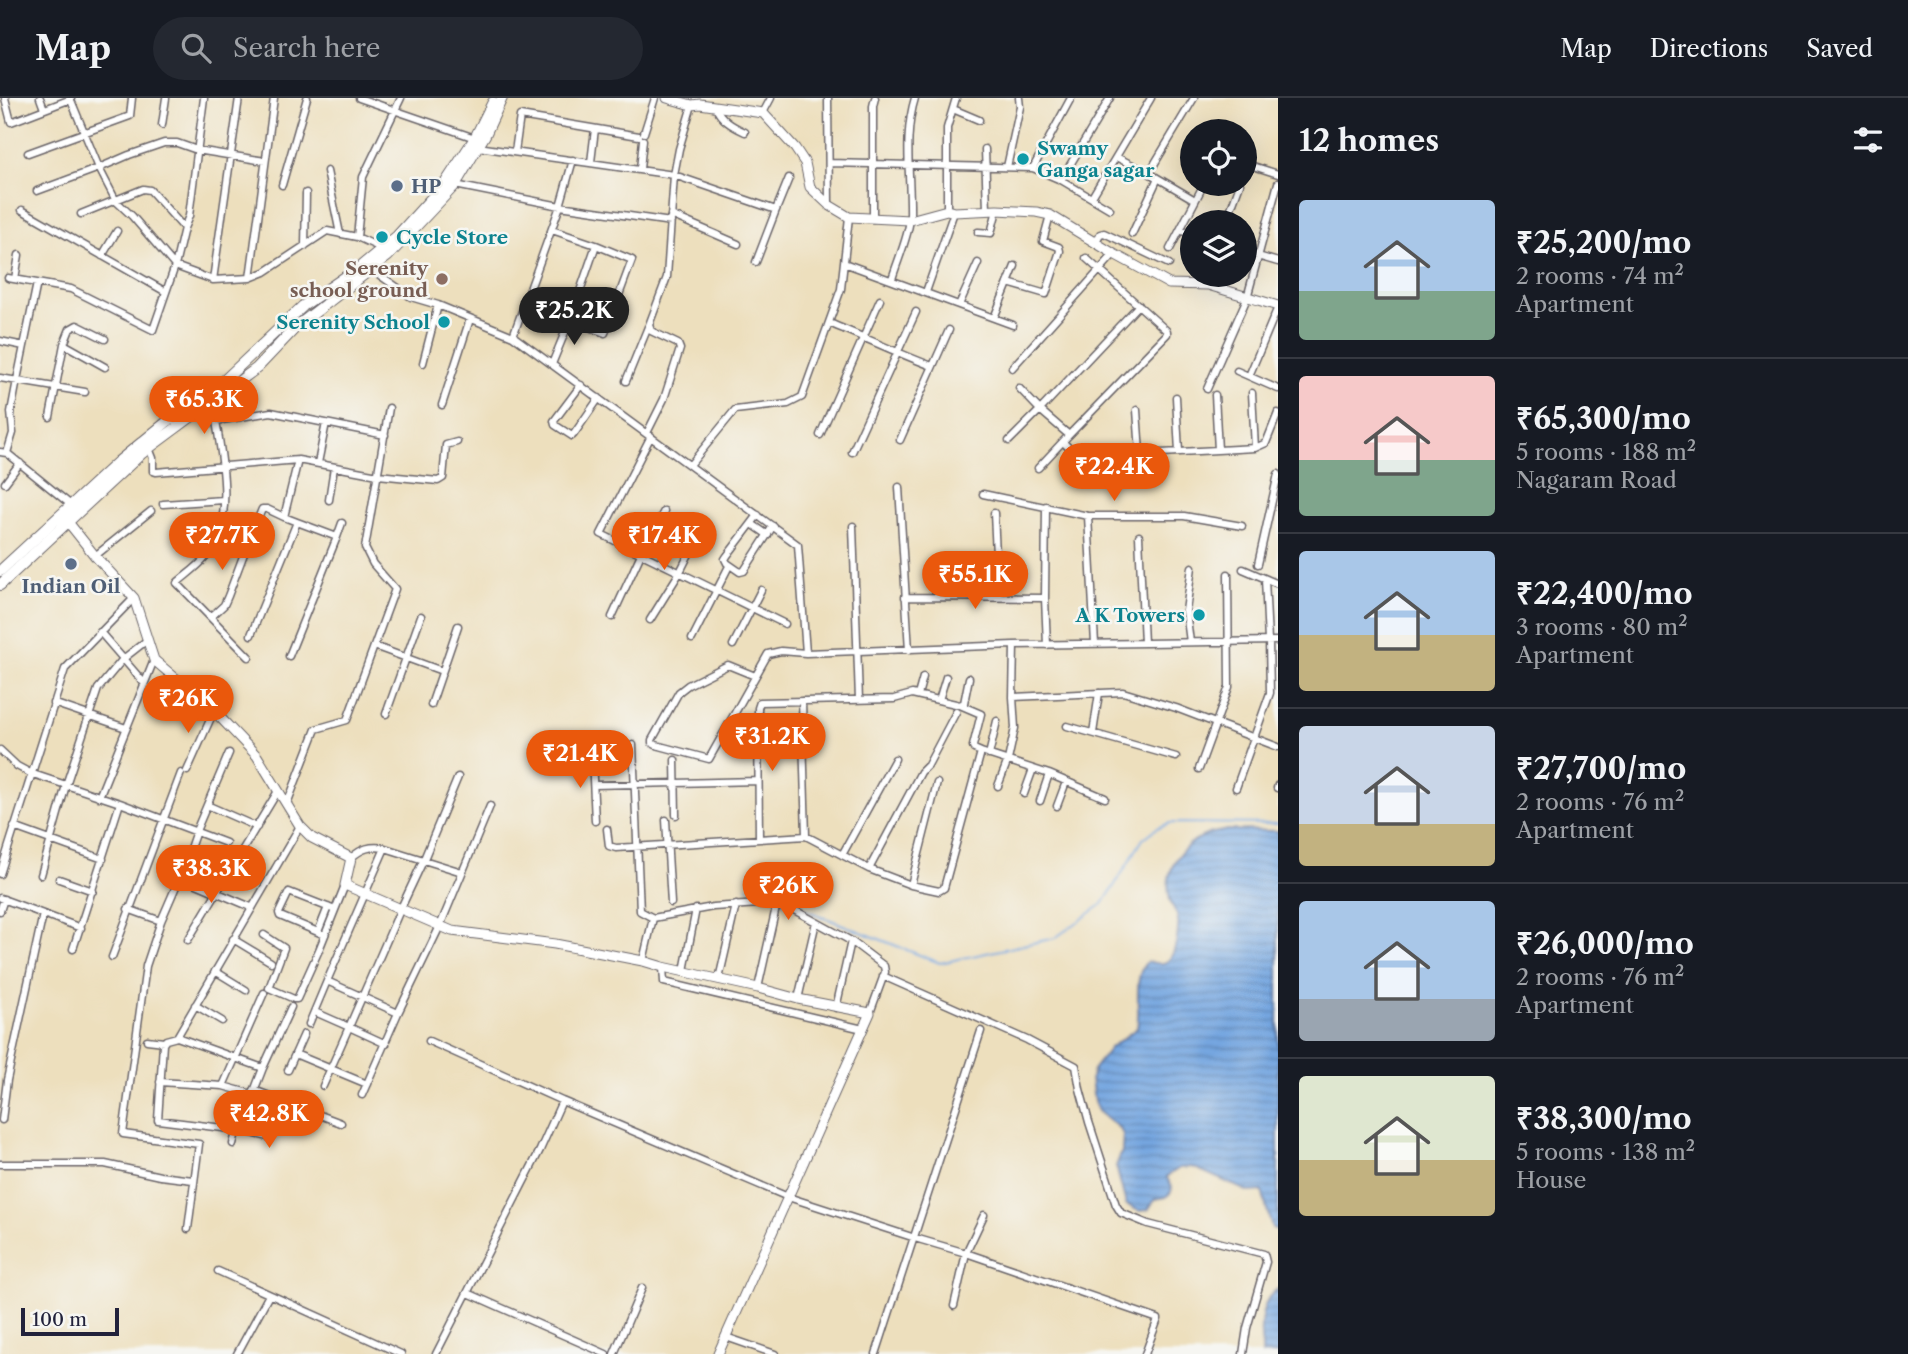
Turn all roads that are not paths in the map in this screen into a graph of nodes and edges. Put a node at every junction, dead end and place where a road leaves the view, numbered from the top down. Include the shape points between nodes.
1 (5, 98) edge
2 (40, 98) edge
3 (132, 98) edge
4 (166, 98) edge
5 (204, 98) edge
6 (239, 98) edge
7 (274, 98) edge
8 (307, 98) edge
9 (359, 98) edge
10 (401, 98) edge
11 (495, 98) edge
12 (502, 98) edge
13 (655, 98) edge
14 (667, 98) edge
15 (771, 98) edge
16 (828, 98) edge
17 (875, 98) edge
18 (915, 98) edge
19 (956, 98) edge
20 (1019, 98) edge
21 (1071, 98) edge
22 (1111, 98) edge
23 (1151, 98) edge
24 (1194, 98) edge
25 (71, 99) edge
26 (698, 102) edge
27 (715, 106) junction
28 (44, 109) junction
29 (953, 109) junction
30 (395, 111) junction
31 (762, 114) junction
32 (979, 120) dead end
33 (162, 125) dead end
34 (595, 129) junction
35 (83, 132) junction
36 (745, 132) dead end
37 (642, 136) junction
38 (477, 143) junction
39 (985, 149) dead end
40 (197, 150) junction
41 (515, 152) junction
42 (28, 153) dead end
43 (230, 155) junction
44 (1116, 157) junction
45 (573, 160) junction
46 (265, 161) junction
47 (591, 162) junction
48 (829, 163) junction
49 (874, 164) junction
50 (908, 165) junction
51 (947, 165) junction
52 (986, 166) junction
53 (1007, 167) junction
54 (1257, 167) edge
55 (99, 168) junction
56 (1033, 168) junction
57 (640, 169) junction
58 (327, 171) dead end
59 (1149, 173) junction
60 (1278, 174) edge
61 (674, 175) junction
62 (789, 178) dead end
63 (1061, 180) junction
64 (1157, 180) junction
65 (1278, 183) edge
66 (455, 185) junction
67 (282, 186) dead end
68 (37, 191) dead end
69 (306, 193) dead end
70 (1197, 196) edge
71 (1092, 197) junction
72 (1195, 200) junction
73 (116, 201) junction
74 (829, 205) junction
75 (560, 206) junction
76 (1110, 209) dead end
77 (22, 210) dead end
78 (776, 210) junction
79 (992, 210) junction
80 (1190, 210) edge
81 (951, 211) junction
82 (81, 214) dead end
83 (1051, 215) junction
84 (849, 217) junction
85 (671, 218) junction
86 (873, 219) junction
87 (911, 220) junction
88 (184, 228) junction
89 (552, 230) junction
90 (1180, 230) edge
91 (117, 231) dead end
92 (978, 232) dead end
93 (340, 234) junction
94 (1132, 234) dead end
95 (357, 237) junction
96 (1096, 242) junction
97 (738, 244) dead end
98 (596, 245) junction
99 (305, 246) junction
100 (383, 249) junction
101 (1170, 249) dead end
102 (19, 254) dead end
103 (1114, 254) junction
104 (103, 256) junction
105 (1258, 257) junction
106 (1086, 258) dead end
107 (756, 262) dead end
108 (1278, 262) edge
109 (844, 263) junction
110 (978, 263) dead end
111 (1169, 264) dead end
112 (175, 266) junction
113 (1015, 266) dead end
114 (371, 269) junction
115 (1100, 269) junction
116 (250, 278) junction
117 (891, 279) junction
118 (213, 280) junction
119 (37, 283) junction
120 (345, 283) junction
121 (1008, 283) junction
122 (1180, 284) edge
123 (1214, 287) edge
124 (166, 292) junction
125 (926, 292) junction
126 (1247, 298) junction
127 (880, 300) dead end
128 (438, 305) junction
129 (959, 305) junction
130 (1139, 305) junction
131 (1278, 307) edge
132 (916, 312) dead end
133 (994, 318) junction
134 (470, 319) junction
135 (570, 320) junction
136 (829, 323) junction
137 (1013, 325) dead end
138 (649, 326) junction
139 (949, 330) dead end
140 (513, 336) junction
141 (864, 337) junction
142 (105, 339) dead end
143 (0, 341) edge
144 (64, 344) junction
145 (24, 346) junction
146 (896, 353) junction
147 (423, 363) dead end
148 (552, 364) junction
149 (932, 366) junction
150 (105, 367) dead end
151 (1012, 368) dead end
152 (1237, 371) dead end
153 (1249, 376) junction
154 (0, 378) edge
155 (17, 380) junction
156 (626, 381) dead end
157 (581, 385) junction
158 (56, 386) junction
159 (1019, 388) dead end
160 (1207, 389) dead end
161 (1278, 389) edge
162 (85, 392) dead end
163 (1252, 393) dead end
164 (1215, 395) dead end
165 (1176, 397) dead end
166 (599, 398) junction
167 (213, 402) junction
168 (442, 405) dead end
169 (389, 408) dead end
170 (1040, 410) junction
171 (1137, 410) dead end
172 (1278, 413) edge
173 (50, 417) dead end
174 (216, 421) junction
175 (326, 423) junction
176 (649, 434) junction
177 (385, 435) junction
178 (820, 435) dead end
179 (1069, 435) junction
180 (900, 440) dead end
181 (1009, 441) dead end
182 (457, 442) dead end
183 (1063, 442) junction
184 (149, 448) junction
185 (1255, 448) junction
186 (1218, 450) junction
187 (852, 452) dead end
188 (1179, 452) junction
189 (4, 453) edge
190 (1140, 454) junction
191 (298, 460) junction
192 (19, 463) junction
193 (318, 463) junction
194 (1084, 463) dead end
195 (690, 465) junction
196 (222, 466) junction
197 (334, 467) junction
198 (1038, 468) dead end
199 (1278, 474) edge
200 (378, 475) junction
201 (1098, 481) dead end
202 (1142, 481) dead end
203 (5, 483) dead end
204 (899, 486) dead end
205 (984, 494) dead end
206 (224, 500) junction
207 (329, 500) dead end
208 (163, 504) dead end
209 (71, 505) junction
210 (1046, 506) junction
211 (664, 510) dead end
212 (151, 511) dead end
213 (994, 513) dead end
214 (758, 515) junction
215 (1088, 516) junction
216 (284, 517) junction
217 (1268, 520) junction
218 (765, 521) junction
219 (68, 522) junction
220 (297, 522) junction
221 (1278, 522) edge
222 (342, 523) dead end
223 (752, 524) junction
224 (853, 526) dead end
225 (1242, 526) dead end
226 (773, 527) junction
227 (760, 529) junction
228 (219, 531) junction
229 (768, 535) junction
230 (698, 536) dead end
231 (1139, 536) dead end
232 (337, 537) junction
233 (248, 542) junction
234 (641, 554) junction
235 (95, 556) junction
236 (1258, 564) dead end
237 (1192, 567) dead end
238 (728, 568) dead end
239 (1243, 569) dead end
240 (0, 570) edge
241 (680, 572) junction
242 (1228, 574) dead end
243 (1265, 579) junction
244 (177, 583) junction
245 (1278, 584) edge
246 (0, 585) edge
247 (170, 590) dead end
248 (717, 590) junction
249 (761, 590) dead end
250 (905, 597) junction
251 (998, 597) junction
252 (134, 598) junction
253 (1045, 598) junction
254 (751, 607) junction
255 (421, 616) dead end
256 (211, 617) junction
257 (612, 617) dead end
258 (650, 620) dead end
259 (785, 624) dead end
260 (458, 626) dead end
261 (100, 632) junction
262 (251, 635) dead end
263 (692, 639) dead end
264 (146, 641) junction
265 (1278, 641) edge
266 (1190, 642) junction
267 (1230, 642) junction
268 (1269, 642) junction
269 (1144, 643) junction
270 (1095, 644) junction
271 (733, 645) dead end
272 (1014, 645) junction
273 (1047, 645) junction
274 (374, 646) junction
275 (909, 650) junction
276 (858, 652) junction
277 (806, 653) junction
278 (289, 656) dead end
279 (249, 657) dead end
280 (406, 658) junction
281 (122, 660) junction
282 (154, 660) junction
283 (442, 671) junction
284 (755, 676) junction
285 (923, 677) dead end
286 (946, 677) dead end
287 (969, 678) dead end
288 (144, 683) junction
289 (1099, 693) junction
290 (918, 695) junction
291 (1013, 697) junction
292 (859, 700) junction
293 (939, 700) junction
294 (802, 701) junction
295 (53, 703) junction
296 (431, 705) dead end
297 (958, 709) junction
298 (214, 711) junction
299 (386, 714) dead end
300 (90, 716) junction
301 (997, 722) dead end
302 (1215, 724) junction
303 (1066, 726) dead end
304 (126, 728) junction
305 (1093, 733) junction
306 (1254, 738) junction
307 (633, 745) dead end
308 (1278, 747) edge
309 (0, 750) edge
310 (981, 752) junction
311 (229, 753) dead end
312 (989, 755) junction
313 (1176, 757) dead end
314 (592, 758) dead end
315 (895, 759) dead end
316 (675, 760) dead end
317 (1008, 760) junction
318 (1033, 769) junction
319 (1199, 769) dead end
320 (30, 773) junction
321 (1049, 774) junction
322 (458, 777) dead end
323 (758, 781) junction
324 (1066, 782) junction
325 (634, 783) junction
326 (676, 783) junction
327 (937, 783) dead end
328 (66, 785) junction
329 (594, 785) junction
330 (998, 786) dead end
331 (1236, 788) dead end
332 (278, 791) junction
333 (1024, 794) dead end
334 (99, 797) junction
335 (1105, 798) dead end
336 (1040, 801) dead end
337 (120, 803) junction
338 (288, 804) junction
339 (207, 805) junction
340 (490, 806) dead end
341 (1057, 806) dead end
342 (676, 815) dead end
343 (162, 819) junction
344 (666, 820) dead end
345 (595, 821) dead end
346 (300, 826) junction
347 (14, 827) junction
348 (257, 827) junction
349 (607, 829) dead end
350 (196, 831) junction
351 (806, 836) junction
352 (759, 839) junction
353 (51, 840) junction
354 (226, 843) dead end
355 (667, 845) junction
356 (636, 847) junction
357 (384, 848) junction
358 (842, 855) junction
359 (351, 858) junction
360 (103, 859) junction
361 (425, 859) junction
362 (869, 869) junction
363 (462, 872) junction
364 (0, 874) edge
365 (41, 875) dead end
366 (180, 877) junction
367 (59, 879) dead end
368 (345, 885) junction
369 (911, 885) junction
370 (93, 891) junction
371 (217, 893) junction
372 (365, 894) junction
373 (2, 898) edge
374 (671, 903) dead end
375 (777, 904) junction
376 (736, 905) junction
377 (251, 907) junction
378 (401, 908) junction
379 (128, 909) junction
380 (332, 909) junction
381 (696, 909) junction
382 (0, 911) edge
383 (43, 914) junction
384 (653, 918) junction
385 (161, 921) junction
386 (816, 922) junction
387 (440, 926) junction
388 (81, 928) junction
389 (321, 933) junction
390 (264, 935) dead end
391 (233, 939) junction
392 (188, 940) dead end
393 (851, 941) junction
394 (73, 949) dead end
395 (112, 957) dead end
396 (643, 961) junction
397 (271, 962) dead end
398 (663, 967) junction
399 (215, 971) junction
400 (684, 971) junction
401 (883, 976) junction
402 (719, 979) junction
403 (327, 981) junction
404 (758, 988) junction
405 (246, 990) dead end
406 (264, 993) dead end
407 (362, 998) junction
408 (798, 999) junction
409 (195, 1005) junction
410 (291, 1007) dead end
411 (836, 1007) junction
412 (314, 1012) junction
413 (398, 1013) junction
414 (870, 1013) junction
415 (222, 1021) dead end
416 (309, 1024) dead end
417 (349, 1027) junction
418 (863, 1029) junction
419 (981, 1031) dead end
420 (304, 1034) dead end
421 (177, 1037) junction
422 (147, 1040) dead end
423 (429, 1041) dead end
424 (164, 1042) junction
425 (386, 1044) junction
426 (295, 1054) junction
427 (235, 1057) junction
428 (263, 1068) junction
429 (331, 1069) junction
430 (288, 1070) dead end
431 (160, 1082) junction
432 (367, 1084) junction
433 (223, 1086) junction
434 (323, 1086) dead end
435 (253, 1092) junction
436 (362, 1095) dead end
437 (562, 1101) junction
438 (2, 1120) dead end
439 (275, 1122) dead end
440 (341, 1123) dead end
441 (238, 1130) junction
442 (233, 1144) dead end
443 (0, 1164) edge
444 (193, 1180) junction
445 (788, 1197) junction
446 (984, 1215) dead end
447 (188, 1229) dead end
448 (915, 1238) junction
449 (966, 1253) junction
450 (218, 1271) dead end
451 (642, 1288) dead end
452 (468, 1293) junction
453 (269, 1295) junction
454 (954, 1306) dead end
455 (726, 1337) junction
456 (237, 1354) edge
457 (401, 1354) edge
458 (436, 1354) edge
459 (606, 1354) edge
460 (614, 1354) edge
461 (718, 1354) edge
462 (775, 1354) edge
463 (876, 1354) edge
464 (1145, 1354) edge
465 (1243, 1354) edge

1 - 28 street via 11,122
2 - 28 street
3 - 35 street via 130,116
4 - 33 street
5 - 40 street
6 - 43 street
7 - 46 street
8 - 67 street
9 - 30 street
10 - 30 street
11 - 38 main road
12 - 38 main road
13 - 37 street
14 - 26 street
15 - 31 street
16 - 48 street
17 - 49 street
18 - 50 street via 909,117
19 - 29 street
20 - 53 street
21 - 56 street
22 - 63 street
23 - 44 street
24 - 59 street
25 - 28 street
25 - 35 street
26 - 27 street
26 - 61 street
27 - 31 street
27 - 36 street via 725,121
29 - 32 street
29 - 51 street via 947,128
30 - 38 street
30 - 95 street via 363,177
31 - 74 street via 795,148 805,163 810,187
34 - 37 street
34 - 41 street via 520,116
34 - 47 street
35 - 42 street
35 - 55 street
37 - 57 street
38 - 41 street
38 - 66 main road
38 - 100 main road
39 - 52 street
40 - 43 street
40 - 55 street via 164,143
40 - 88 street
41 - 45 street
43 - 46 street
43 - 118 street
44 - 59 street
44 - 71 street
45 - 47 street
45 - 75 street
46 - 116 street
47 - 57 street
48 - 49 street
48 - 74 street
49 - 50 street
49 - 86 street
50 - 51 street
50 - 87 street
51 - 52 street
51 - 81 street
52 - 53 street
52 - 79 street
53 - 56 street
54 - 60 street
55 - 68 street
55 - 73 street
56 - 63 street
57 - 61 street
58 - 93 street
59 - 64 street
61 - 78 street
61 - 85 street
62 - 78 street
63 - 71 street
64 - 72 street
64 - 94 street
65 - 105 street
66 - 75 street
66 - 114 main road
69 - 99 street
70 - 72 street
71 - 76 street
72 - 80 street
73 - 82 street
73 - 88 street via 149,190
73 - 112 street
74 - 84 street
75 - 85 street
75 - 89 street
77 - 104 street
78 - 107 street
79 - 81 street
79 - 83 street
79 - 92 street via 991,233
81 - 87 street
81 - 125 street
83 - 96 street
83 - 121 street via 1043,241 1060,251 1046,294
84 - 86 street
84 - 109 street
85 - 97 street
85 - 138 street via 667,276
86 - 87 street
87 - 117 street
88 - 112 street
89 - 98 street
89 - 140 street
90 - 101 street
91 - 104 street
93 - 95 street
93 - 99 street via 327,231
95 - 100 street
96 - 103 street
96 - 111 street via 1104,233
98 - 135 street
98 - 135 street via 632,260 605,333
99 - 116 street
100 - 120 main road
102 - 119 street via 11,278
103 - 115 street
103 - 122 street via 1169,284
104 - 124 street
105 - 108 street
105 - 126 street
106 - 115 street
109 - 117 street
109 - 136 street
110 - 129 street
112 - 118 street
112 - 124 street
113 - 121 street
114 - 120 main road
114 - 128 street via 411,298
115 - 130 street
115 - 151 street
116 - 118 street
117 - 125 street
119 - 124 street via 71,289 153,330
119 - 145 street
120 - 167 main road via 257,368
120 - 209 main road via 303,306 215,389 168,421
121 - 133 street
123 - 126 street
125 - 129 street
126 - 131 street
126 - 160 street
127 - 141 street
128 - 134 street
128 - 147 street
129 - 133 street
130 - 170 street
130 - 179 street via 1167,334
131 - 153 street
132 - 146 street
133 - 137 street
134 - 140 street
134 - 168 street
135 - 148 street
136 - 141 street
136 - 195 street via 802,397 788,404 735,410
138 - 156 street
138 - 176 street via 680,349
139 - 149 street
140 - 148 street
141 - 146 street
141 - 178 street
142 - 144 street via 77,325 70,329
143 - 145 street
144 - 150 street
144 - 158 street
145 - 155 street
146 - 149 street
146 - 187 street
148 - 157 street
149 - 180 street
152 - 153 street
153 - 161 street
154 - 155 street
155 - 158 street
155 - 189 street via 13,433
157 - 166 street
157 - 166 street via 555,425 572,436
158 - 162 street
158 - 173 street
159 - 170 street
163 - 185 street
164 - 186 street
165 - 188 street
166 - 176 street
167 - 174 street
167 - 184 main road
169 - 177 street
170 - 179 street
170 - 181 street
171 - 190 street
172 - 185 street via 1266,443
174 - 175 street via 271,412
174 - 196 street
175 - 177 street
175 - 193 street
176 - 195 street
176 - 234 street via 601,534
177 - 200 street
179 - 183 street
182 - 200 street via 446,445 440,481
183 - 194 street
183 - 198 street
184 - 196 street via 156,472
184 - 219 main road
185 - 186 street
186 - 188 street
188 - 190 street
189 - 192 street
190 - 201 street via 1105,456
190 - 202 street
191 - 193 street
191 - 196 street
191 - 216 street
192 - 203 street
192 - 209 street
193 - 197 street
195 - 214 street
196 - 206 street
197 - 200 street
197 - 207 street
199 - 217 street
200 - 274 street via 365,548 396,589
204 - 250 street
205 - 210 street
206 - 208 street
206 - 228 street
209 - 240 main road
210 - 215 street
210 - 253 street
211 - 234 street
212 - 235 street
213 - 251 street
214 - 218 street
214 - 223 street
215 - 225 street via 1184,516
215 - 270 street
216 - 220 street
216 - 233 street via 262,509
217 - 221 street
217 - 236 street
218 - 226 street
218 - 227 street
219 - 235 street
219 - 246 main road
220 - 232 street
220 - 262 street
222 - 232 street
223 - 227 street
223 - 229 street via 725,559 740,572
224 - 276 street
226 - 229 street
226 - 277 street via 798,545
227 - 229 street
228 - 233 street
228 - 244 street via 206,557
230 - 241 street
231 - 269 street
232 - 278 street
233 - 256 street via 228,596
234 - 241 street
234 - 257 street
235 - 252 street
237 - 266 street via 1186,611
238 - 248 street
239 - 243 street
241 - 248 street
241 - 258 street
242 - 267 street
243 - 245 street
243 - 268 street
244 - 247 street
244 - 256 street
248 - 254 street
248 - 263 street
249 - 254 street
250 - 251 street
250 - 275 street
251 - 253 street
252 - 261 street
252 - 264 street
253 - 273 street
254 - 259 street
254 - 271 street
255 - 280 street
256 - 279 street
260 - 283 street
261 - 281 street
261 - 295 street via 65,669
264 - 281 street
264 - 282 street
265 - 268 street
266 - 267 street
266 - 269 street
267 - 268 street
267 - 302 street via 1229,687
268 - 306 street via 1270,693
269 - 270 street
270 - 273 street
272 - 273 street
272 - 275 street
272 - 291 street
274 - 280 street
274 - 338 street via 347,720 316,729
275 - 276 street
276 - 277 street
276 - 292 street
277 - 284 street via 770,653
280 - 283 street
280 - 299 street
281 - 288 street
281 - 300 street via 98,690
282 - 288 street
282 - 298 street
283 - 296 street
284 - 284 street via 709,759 652,743 676,696 688,685 728,666
285 - 290 street
286 - 293 street
287 - 297 street via 964,703
288 - 304 street
289 - 291 street
289 - 302 street via 1123,692
289 - 305 street
290 - 292 street
290 - 293 street
291 - 317 street via 1015,728
292 - 294 street
293 - 297 street
294 - 323 street via 760,702
294 - 351 street
295 - 300 street
295 - 320 street
297 - 310 street via 981,714 974,746
297 - 362 street
298 - 332 street via 257,756
298 - 343 street
300 - 304 street
300 - 328 street
301 - 312 street
302 - 306 street
302 - 319 street
303 - 305 street
304 - 334 street
305 - 313 street
306 - 308 street
306 - 331 street
307 - 325 street
309 - 320 street
310 - 312 street
310 - 369 street via 944,888
311 - 339 street
312 - 317 street
314 - 329 street
315 - 358 street
316 - 326 street
317 - 318 street
317 - 330 street
318 - 321 street
318 - 333 street
320 - 328 street
320 - 347 street
321 - 324 street
321 - 336 street
322 - 361 street
323 - 326 street
323 - 352 street
324 - 335 street
324 - 341 street
325 - 326 street
325 - 329 street
325 - 356 street
326 - 342 street
327 - 369 street
328 - 334 street
328 - 353 street
329 - 345 street
332 - 338 street
332 - 348 street
334 - 337 street
337 - 343 street
337 - 360 street
338 - 346 street
339 - 348 street
339 - 350 street
340 - 363 street
343 - 350 street
343 - 379 street
344 - 355 street
346 - 359 street via 312,838
346 - 377 street
347 - 353 street
347 - 364 street
348 - 371 street
349 - 356 street via 610,847
350 - 354 street
350 - 366 street
351 - 352 street
351 - 358 street
352 - 355 street
353 - 360 street
353 - 365 street
355 - 356 street
355 - 374 street
356 - 384 street via 640,911
357 - 359 street via 364,849
357 - 361 street
357 - 372 street
358 - 362 street
359 - 368 street
360 - 370 street
361 - 363 street
361 - 378 street
362 - 369 street
363 - 387 street
366 - 371 street
366 - 385 street
367 - 370 street
368 - 372 street
368 - 380 street
370 - 388 street
371 - 377 street
371 - 392 street
372 - 378 street
372 - 403 street
373 - 382 street
373 - 383 street
375 - 376 street
375 - 386 street
375 - 404 street
376 - 381 street
376 - 402 street
377 - 391 street
378 - 387 street
378 - 407 street
379 - 385 street
379 - 395 street
380 - 389 street
380 - 389 street via 288,893 280,916
381 - 384 street
381 - 400 street
383 - 388 street
383 - 438 street
384 - 396 street
385 - 444 street via 146,966 123,1134 199,1144
386 - 393 street
386 - 408 street
387 - 396 street
387 - 413 street
388 - 394 street
389 - 390 street via 295,999 269,988 284,948
391 - 397 street
391 - 399 street
393 - 401 street via 884,966
393 - 411 street
396 - 398 street
398 - 400 street
398 - 418 street via 664,982
399 - 405 street
399 - 409 street
400 - 402 street
401 - 414 street
401 - 465 street via 1076,1066 1089,1122 1121,1213 1264,1254 1266,1262
402 - 404 street
403 - 407 street
403 - 412 street
404 - 408 street
406 - 427 street
407 - 413 street
407 - 417 street
408 - 411 street
409 - 415 street
409 - 421 street
410 - 428 street
411 - 414 street
412 - 416 street
412 - 417 street
413 - 425 street
414 - 418 street
417 - 425 street
417 - 429 street
418 - 445 street
419 - 448 street
420 - 426 street
421 - 424 street
421 - 427 street
422 - 424 street
423 - 437 street
424 - 431 street
425 - 432 street
426 - 429 street
426 - 430 street
427 - 428 street
427 - 433 street
428 - 435 street
429 - 432 street
429 - 434 street
431 - 433 street
431 - 441 street via 158,1120
432 - 436 street
433 - 435 street
435 - 440 street
435 - 441 street
437 - 445 street
437 - 452 street
439 - 441 street via 268,1137
441 - 442 street
443 - 444 street via 94,1164
444 - 447 street
445 - 448 street
445 - 455 street
446 - 449 street
448 - 449 street
448 - 463 street
449 - 454 street
449 - 464 street via 1158,1319
450 - 453 street
451 - 460 street
452 - 458 street
452 - 459 street
453 - 456 street
453 - 457 street
455 - 461 street
455 - 462 street

